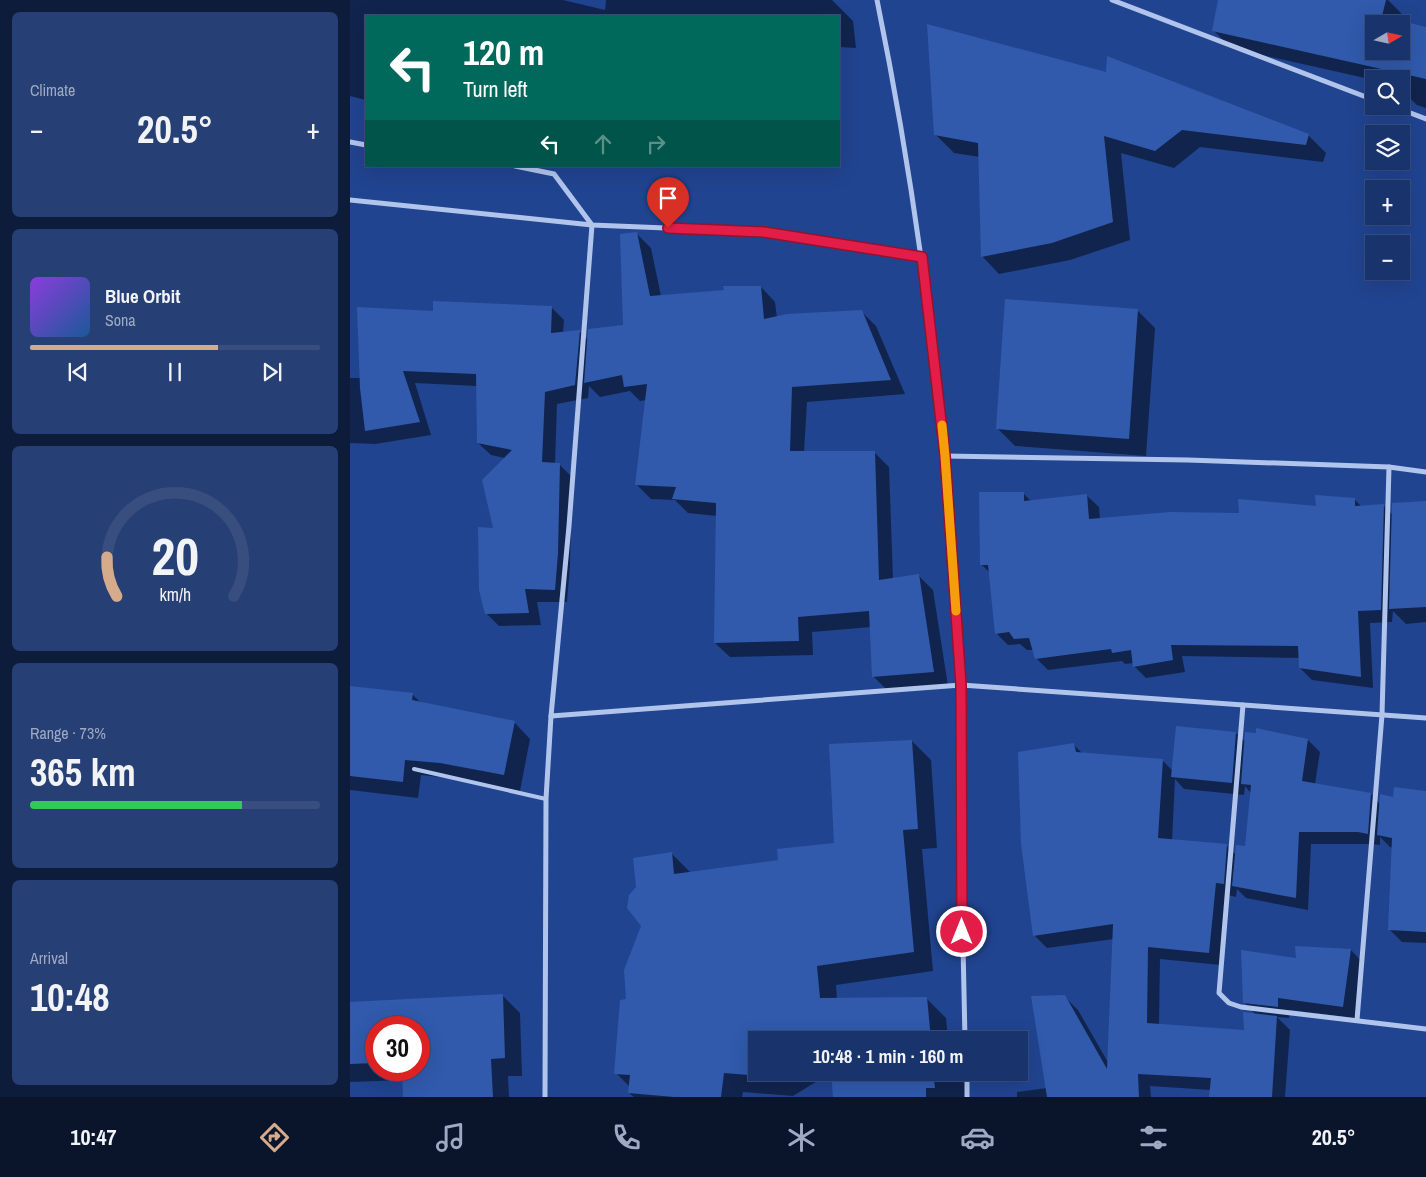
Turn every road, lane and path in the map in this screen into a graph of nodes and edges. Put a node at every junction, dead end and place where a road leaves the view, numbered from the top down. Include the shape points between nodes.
1 (877, 0) edge
2 (1112, 0) edge
3 (1365, 97) edge
4 (1410, 113) edge
5 (1426, 119) edge
6 (350, 142) edge
7 (365, 145) edge
8 (520, 167) edge
9 (350, 200) edge
10 (592, 226) junction
11 (922, 257) junction
12 (945, 456) junction
13 (1389, 467) junction
14 (1426, 472) edge
15 (961, 685) junction
16 (1243, 705) junction
17 (1382, 715) junction
18 (550, 716) junction
19 (1426, 718) edge
20 (414, 769) dead end
21 (546, 800) junction
22 (1357, 1020) junction
23 (1426, 1029) edge
24 (966, 1031) edge
25 (967, 1081) edge
26 (546, 1097) edge
27 (967, 1097) edge

1 - 11 street
2 - 3 street
4 - 5 street
6 - 7 street
8 - 10 street via 554,174
9 - 10 street
10 - 11 street via 764,232
10 - 18 street via 569,526
11 - 12 street
12 - 13 street
12 - 15 street
13 - 14 street
13 - 17 street
15 - 16 street
15 - 18 street
15 - 24 street
16 - 17 street
16 - 22 street via 1219,993 1229,1003 1241,1006
17 - 19 street
17 - 22 street
18 - 21 street
20 - 21 lane
21 - 26 street
22 - 23 street
25 - 27 street

